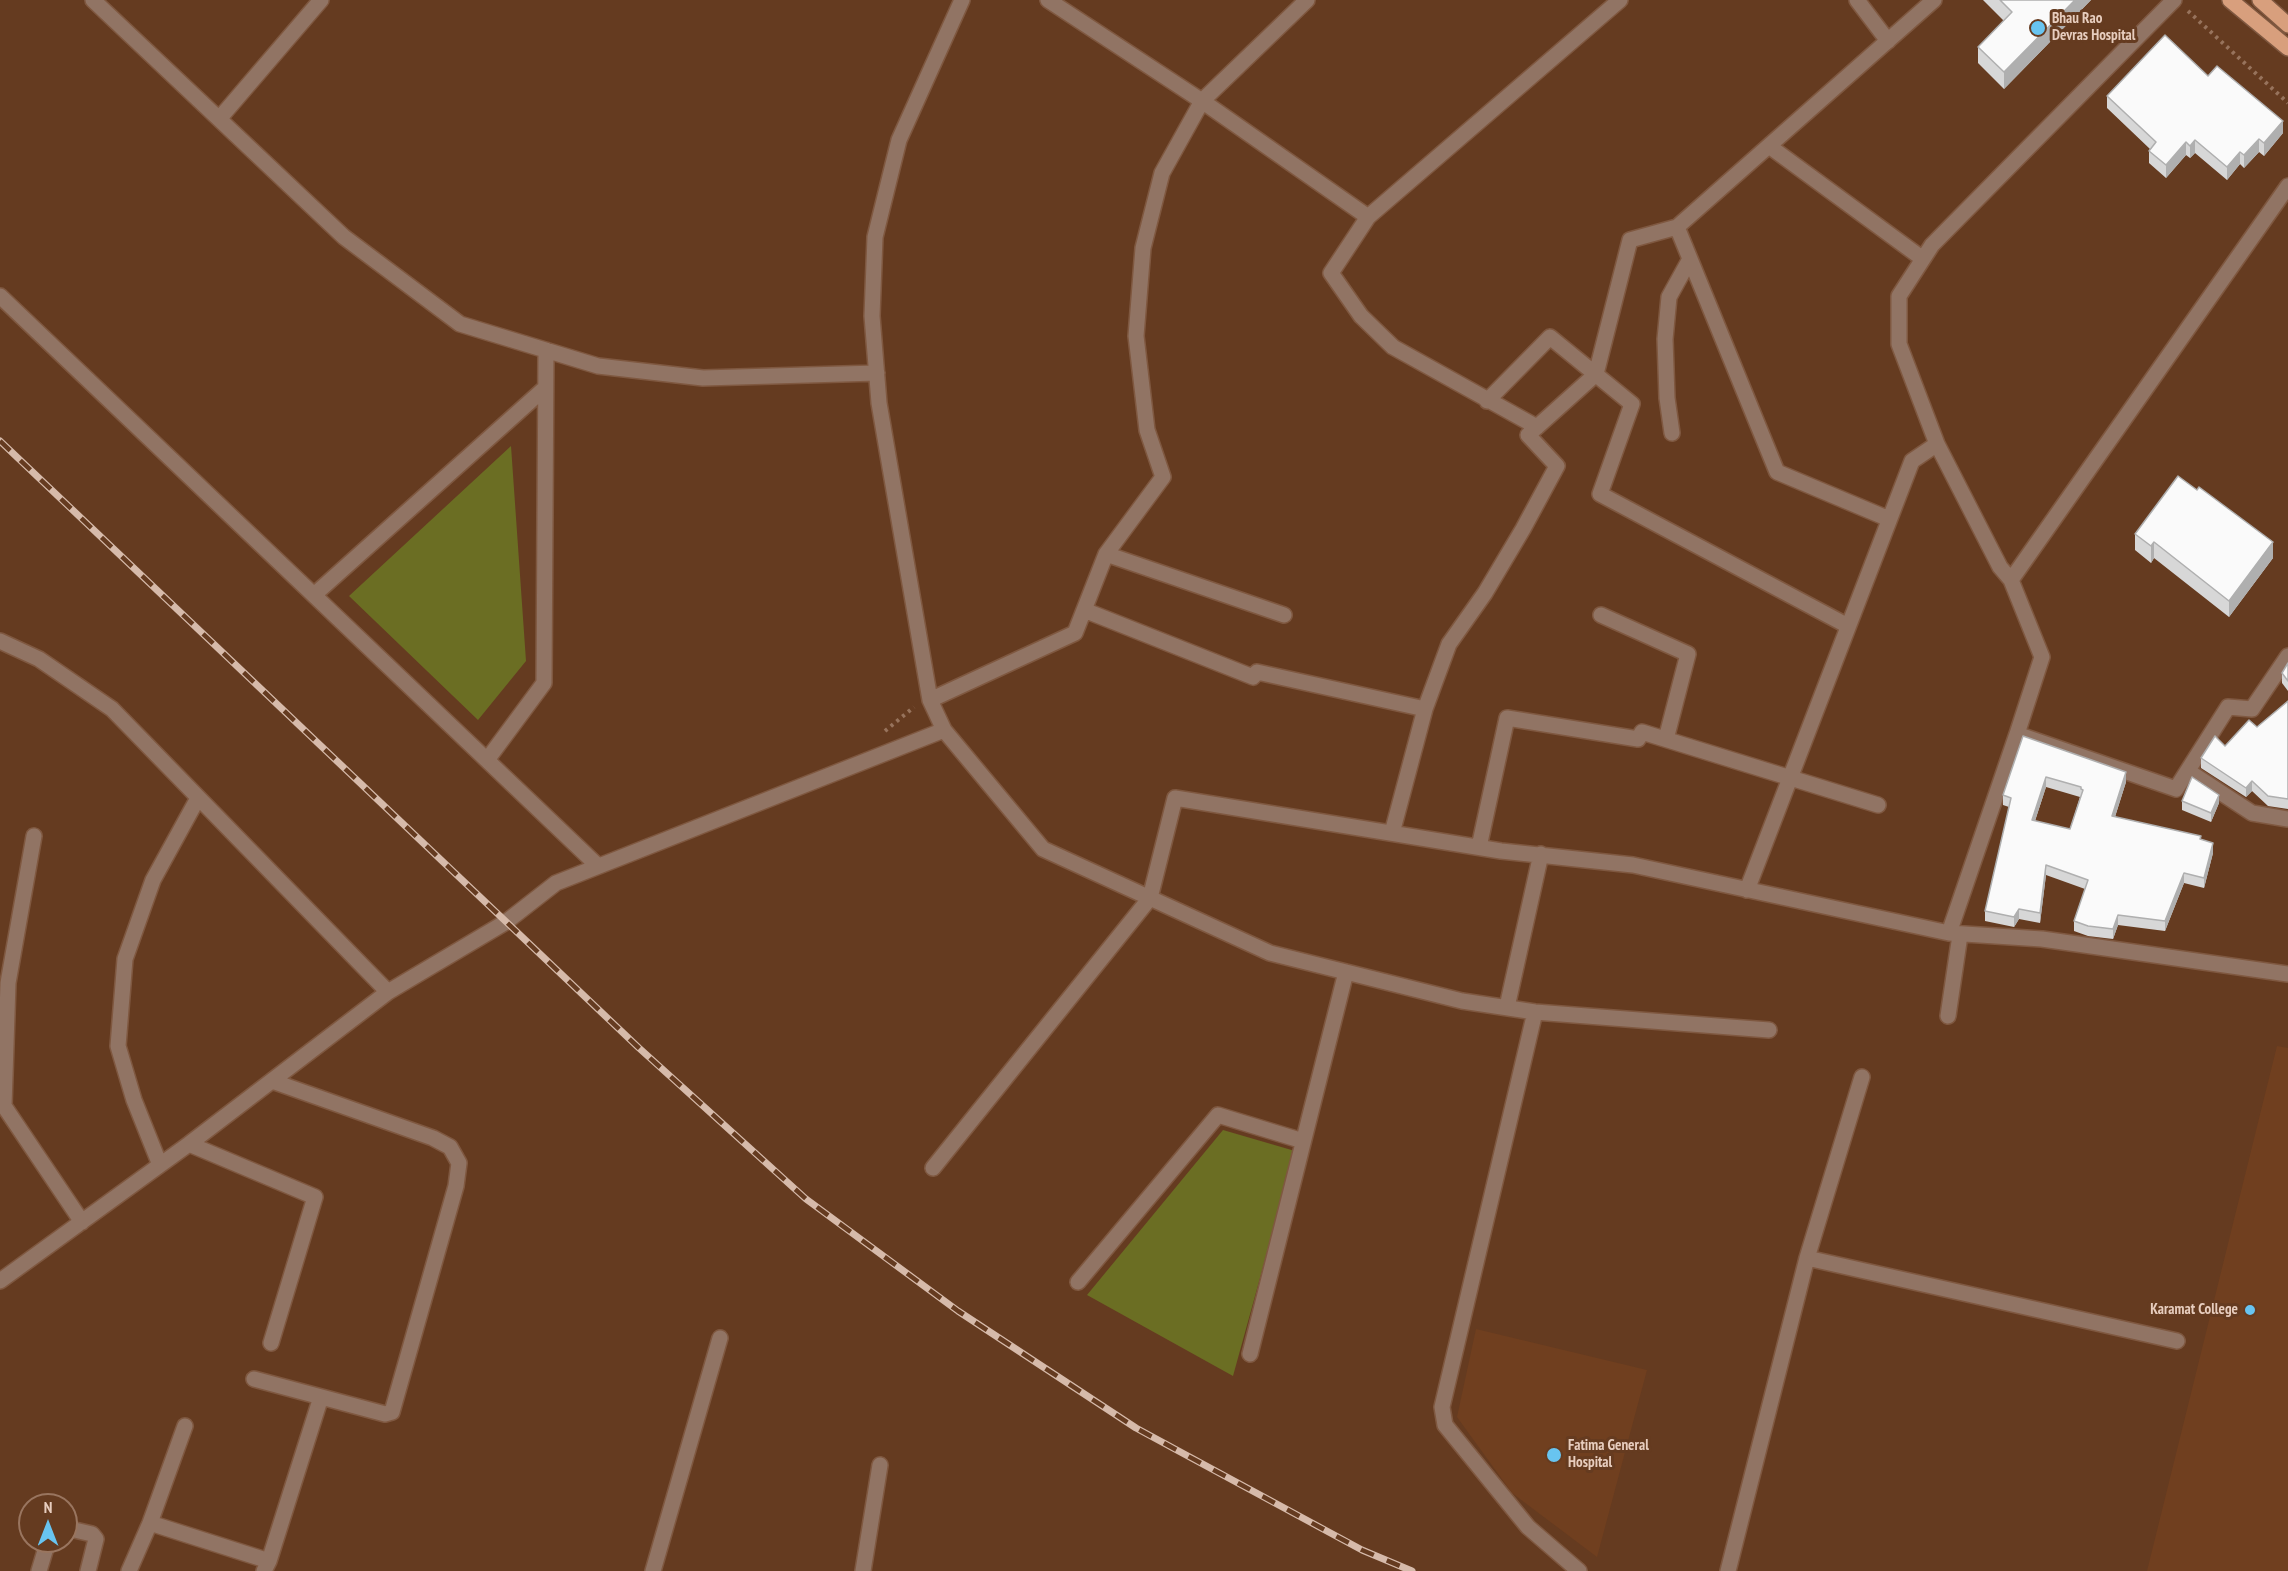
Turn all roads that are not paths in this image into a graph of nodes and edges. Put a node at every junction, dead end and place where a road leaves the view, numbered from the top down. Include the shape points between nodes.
1 (93, 0) edge
2 (321, 0) edge
3 (962, 0) edge
4 (1048, 0) edge
5 (1307, 0) edge
6 (1620, 0) edge
7 (1857, 0) edge
8 (1934, 0) edge
9 (2230, 0) edge
10 (2260, 0) edge
11 (2180, 4) edge
12 (2288, 25) edge
13 (1888, 41) junction
14 (2288, 48) edge
15 (1202, 101) junction
16 (219, 119) junction
17 (1769, 146) junction
18 (2288, 186) edge
19 (1368, 217) junction
20 (1677, 227) junction
21 (1690, 259) junction
22 (1923, 260) junction
23 (0, 296) edge
24 (546, 350) junction
25 (877, 373) junction
26 (1596, 374) junction
27 (545, 388) junction
28 (1487, 401) junction
29 (1537, 427) junction
30 (1672, 433) dead end
31 (1937, 444) junction
32 (1889, 519) junction
33 (1106, 554) junction
34 (2011, 580) junction
35 (314, 595) junction
36 (1084, 610) junction
37 (1284, 615) dead end
38 (1601, 615) dead end
39 (1848, 626) junction
40 (0, 641) edge
41 (2288, 656) edge
42 (930, 700) junction
43 (1425, 709) junction
44 (944, 730) junction
45 (2017, 734) junction
46 (1666, 739) junction
47 (487, 760) junction
48 (2188, 771) junction
49 (1790, 777) junction
50 (198, 798) junction
51 (1878, 805) dead end
52 (2288, 819) edge
53 (1392, 833) junction
54 (34, 836) dead end
55 (1479, 847) junction
56 (1540, 854) junction
57 (598, 866) junction
58 (1747, 890) junction
59 (1150, 898) junction
60 (1954, 934) junction
61 (1346, 972) junction
62 (2288, 974) edge
63 (388, 992) junction
64 (1507, 1007) junction
65 (1535, 1012) junction
66 (1948, 1016) dead end
67 (1769, 1030) dead end
68 (1862, 1077) dead end
69 (272, 1081) junction
70 (1304, 1142) junction
71 (189, 1144) junction
72 (160, 1165) junction
73 (933, 1168) dead end
74 (82, 1222) junction
75 (1807, 1258) junction
76 (0, 1281) edge
77 (1078, 1282) dead end
78 (720, 1338) dead end
79 (2177, 1341) dead end
80 (271, 1342) dead end
81 (1250, 1354) dead end
82 (254, 1379) dead end
83 (321, 1397) junction
84 (185, 1426) dead end
85 (880, 1465) dead end
86 (150, 1523) junction
87 (78, 1531) edge
88 (44, 1553) edge
89 (266, 1566) edge
90 (39, 1571) edge
91 (88, 1571) edge
92 (129, 1571) edge
93 (653, 1571) edge
94 (863, 1571) edge
95 (1579, 1571) edge
96 (1728, 1571) edge

1 - 16 street
2 - 16 street
3 - 25 street via 899,140 875,237 872,316
4 - 15 street
5 - 15 street
6 - 19 street
7 - 13 street
8 - 13 street
9 - 14 main road
10 - 12 main road
11 - 22 street via 1932,245
13 - 17 street
15 - 19 street
15 - 33 street via 1162,172 1143,248 1136,336 1147,430 1163,477
16 - 24 street via 344,237 460,324
17 - 20 street
17 - 22 street
18 - 34 street
19 - 28 street via 1331,273 1361,316 1393,348
20 - 21 street
20 - 26 street via 1630,240
21 - 30 street via 1669,297 1665,339
21 - 32 street via 1777,472
22 - 31 street via 1899,296 1899,344
23 - 35 street
24 - 25 street via 598,366 703,378
24 - 27 street
25 - 42 street
26 - 28 street via 1550,337
26 - 29 street
26 - 39 street via 1632,404 1600,494
27 - 35 street
27 - 47 street via 544,683
28 - 29 street
29 - 43 street via 1528,435 1557,466 1485,594 1449,644
31 - 32 street via 1911,460
31 - 34 street via 2000,567
32 - 39 street
33 - 36 street
33 - 37 street
34 - 45 street via 2042,657
35 - 47 street
36 - 42 street via 1075,633
36 - 43 street via 1253,677 1257,672
38 - 46 street via 1688,654
39 - 49 street
40 - 50 street via 39,659 112,709
41 - 48 street via 2252,709 2228,707
42 - 44 street
43 - 53 street
44 - 57 street
44 - 59 street via 1043,849
45 - 48 street via 2176,789
45 - 60 street
46 - 49 street
46 - 55 street via 1642,732 1638,739 1507,718
47 - 57 street
48 - 52 street via 2252,813
49 - 51 street
49 - 58 street
50 - 63 street
50 - 72 street via 153,880 125,959 118,1046
53 - 55 street
53 - 59 street via 1175,798
54 - 74 street via 8,983 4,1107
55 - 56 street
56 - 58 street via 1633,865
56 - 64 street
57 - 63 street via 556,883 506,922
58 - 60 street
59 - 61 street via 1270,953
59 - 73 street
60 - 62 street via 2042,939
60 - 66 street
61 - 64 street via 1462,1001
61 - 70 street
63 - 69 street
64 - 65 street
65 - 67 street
65 - 95 street via 1442,1407 1444,1425 1528,1527
68 - 75 street
69 - 71 street
69 - 83 street via 433,1138 450,1147 459,1163 456,1186 392,1412 385,1414
70 - 77 street via 1218,1115
70 - 81 street
71 - 72 street
71 - 80 street via 315,1197
72 - 74 street
74 - 76 street
75 - 79 street
75 - 96 street
78 - 93 street
82 - 83 street
83 - 89 street
84 - 86 street
85 - 94 street
86 - 89 street
86 - 92 street
87 - 91 street via 96,1539
88 - 90 street

